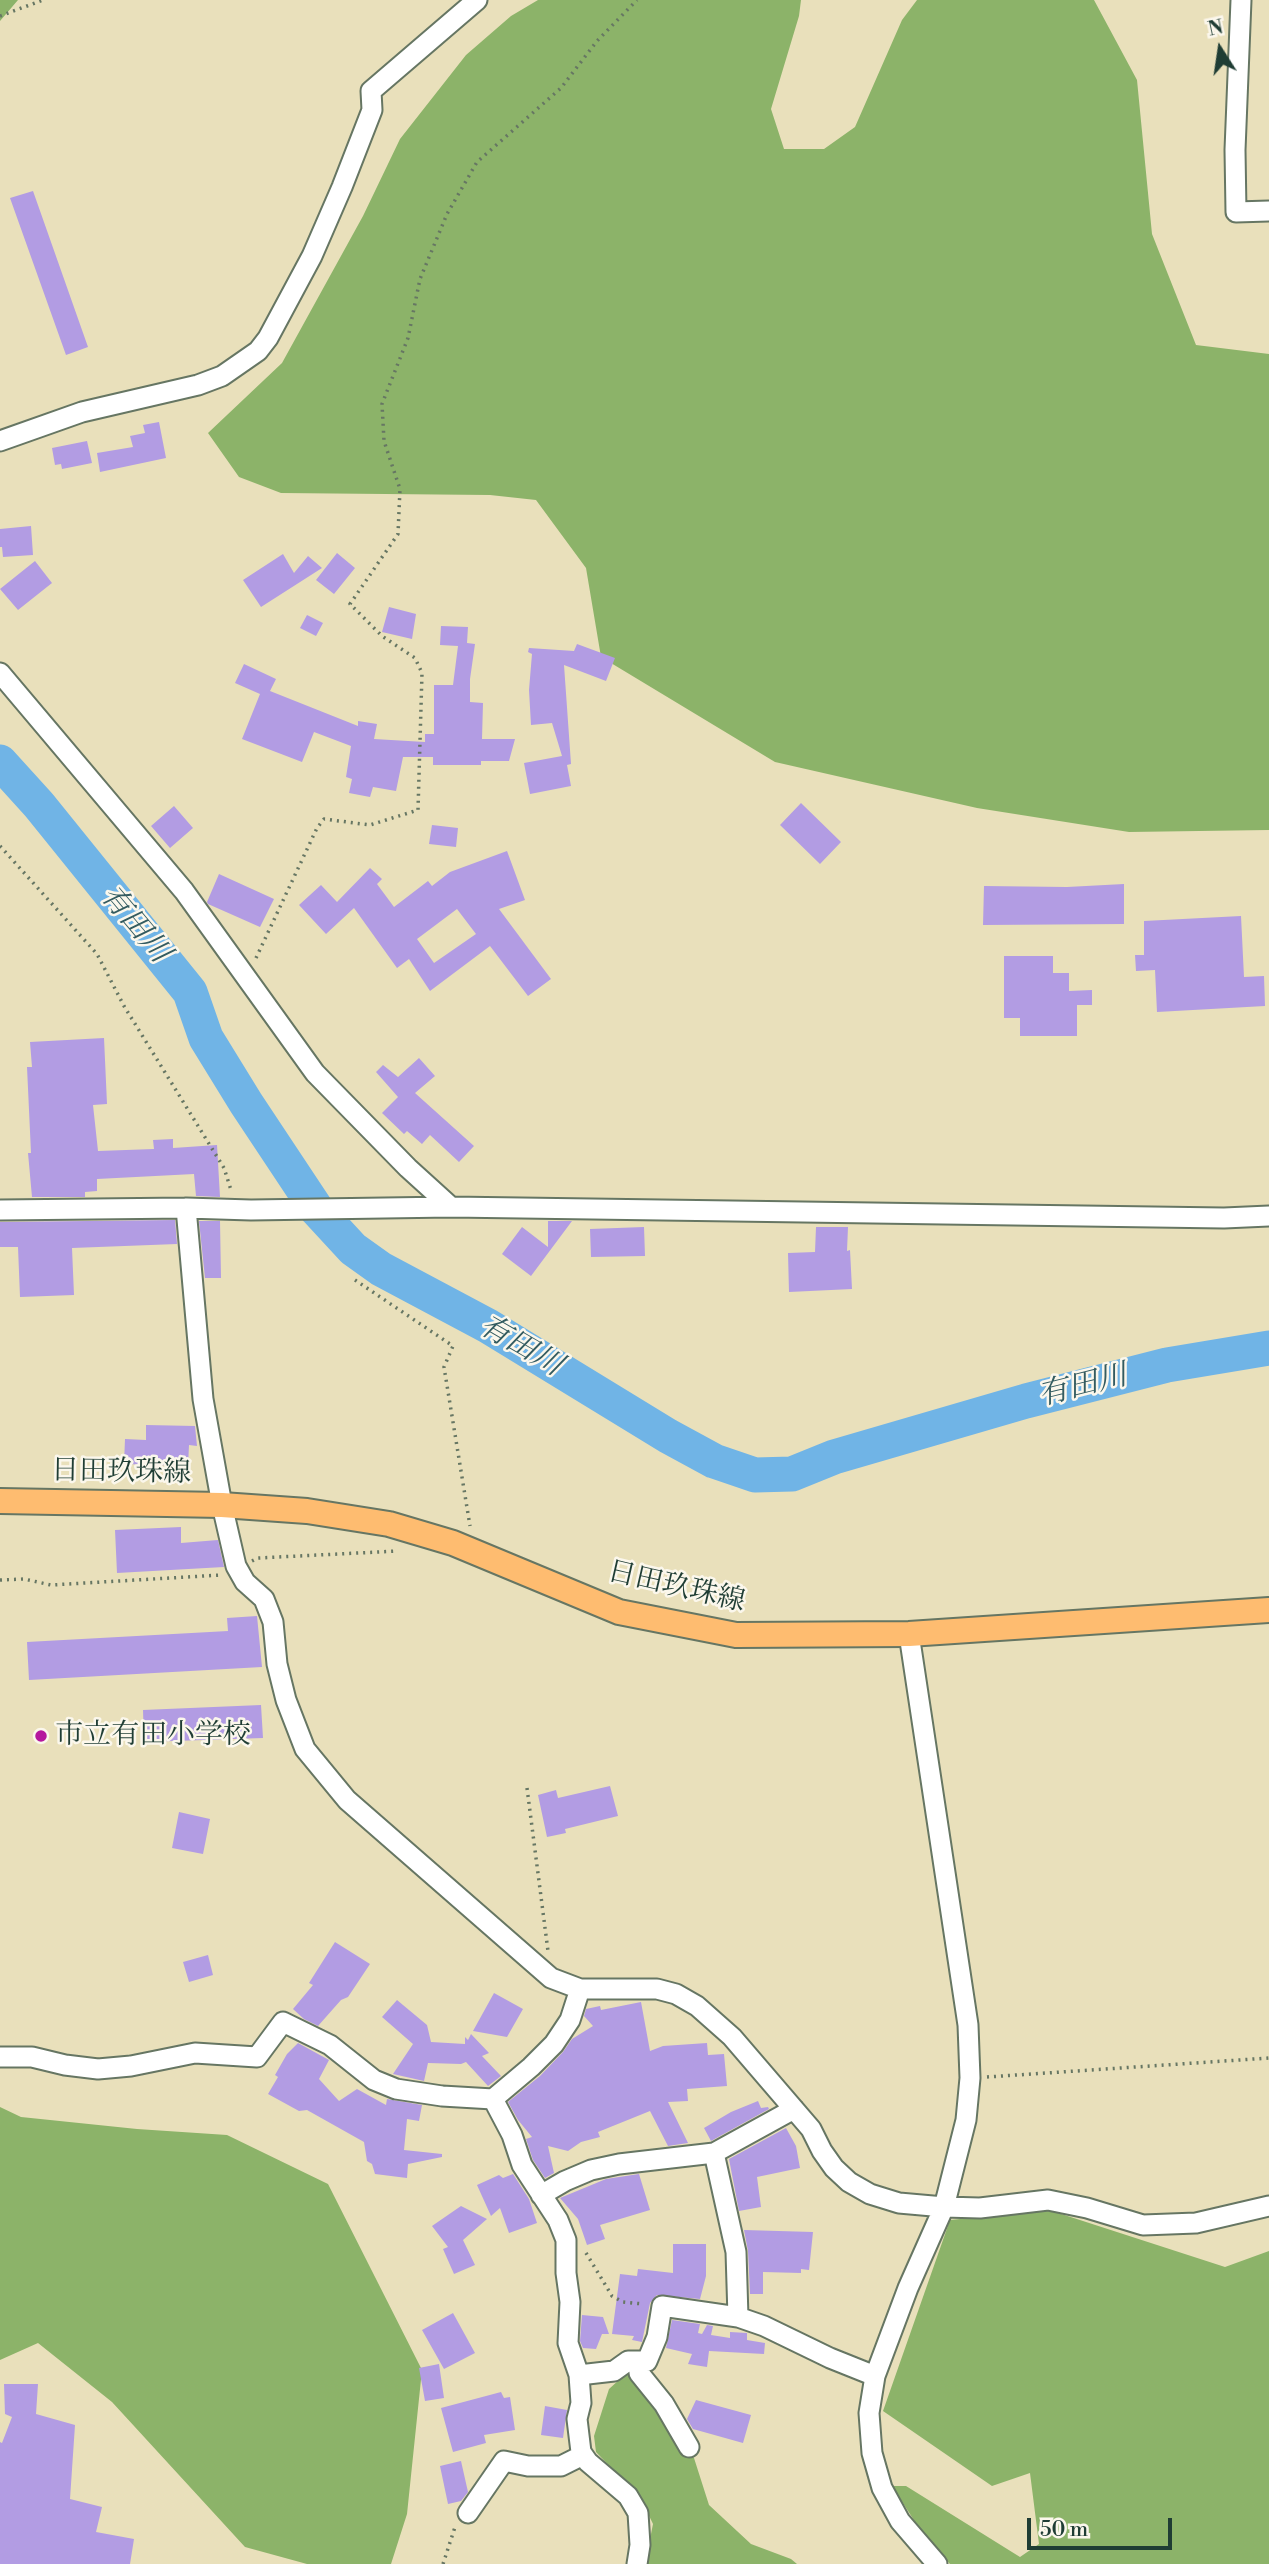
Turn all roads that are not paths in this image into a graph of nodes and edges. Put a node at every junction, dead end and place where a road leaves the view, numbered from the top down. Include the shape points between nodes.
1 (477, 0) edge
2 (1241, 0) edge
3 (1269, 211) edge
4 (0, 441) edge
5 (0, 673) edge
6 (186, 1208) junction
7 (443, 1208) junction
8 (0, 1210) edge
9 (1269, 1216) edge
10 (0, 1501) edge
11 (222, 1505) junction
12 (1269, 1610) edge
13 (909, 1634) junction
14 (580, 1989) junction
15 (0, 2057) edge
16 (493, 2099) junction
17 (794, 2109) junction
18 (714, 2152) junction
19 (541, 2195) junction
20 (1269, 2206) edge
21 (944, 2207) junction
22 (738, 2317) junction
23 (639, 2361) junction
24 (579, 2375) junction
25 (875, 2376) junction
26 (689, 2446) dead end
27 (583, 2455) junction
28 (468, 2513) road end
29 (637, 2564) edge
30 (937, 2564) edge

1 - 4 street via 371,91 372,110 342,187 312,256 258,351 222,376 198,385 82,412
2 - 3 street via 1236,212
5 - 7 street via 184,891 315,1073
6 - 7 street
6 - 8 street
6 - 11 street via 203,1399
7 - 9 street
10 - 11 main road, 日田玖珠線
11 - 13 main road, 日田玖珠線 via 307,1511 389,1524 453,1543 619,1612 682,1626 736,1635
11 - 14 street via 239,1571 264,1599 273,1622 286,1700 305,1749 347,1800 543,1973
12 - 13 main road, 日田玖珠線
13 - 21 street via 968,2025 971,2078 966,2120
14 - 16 street via 570,2020 554,2044
14 - 17 street via 646,1988 677,1994 732,2037
15 - 16 street via 32,2057 98,2069 195,2053 257,2057 283,2022 330,2045 374,2080 396,2089
16 - 19 street via 522,2165
17 - 18 street
17 - 21 street via 834,2168 849,2182 899,2203
18 - 19 street via 591,2170
18 - 22 street via 736,2252
19 - 24 street via 566,2240 568,2343
20 - 21 street via 1196,2223 1143,2225 1048,2200
21 - 25 street
22 - 23 street via 662,2306 647,2361
22 - 25 street
23 - 24 street via 628,2361 614,2371
23 - 26 street via 639,2373
24 - 27 street via 578,2440
25 - 30 street via 869,2413 872,2453 882,2488 900,2521
27 - 28 street via 561,2466 505,2461
27 - 29 street via 628,2496 638,2513

